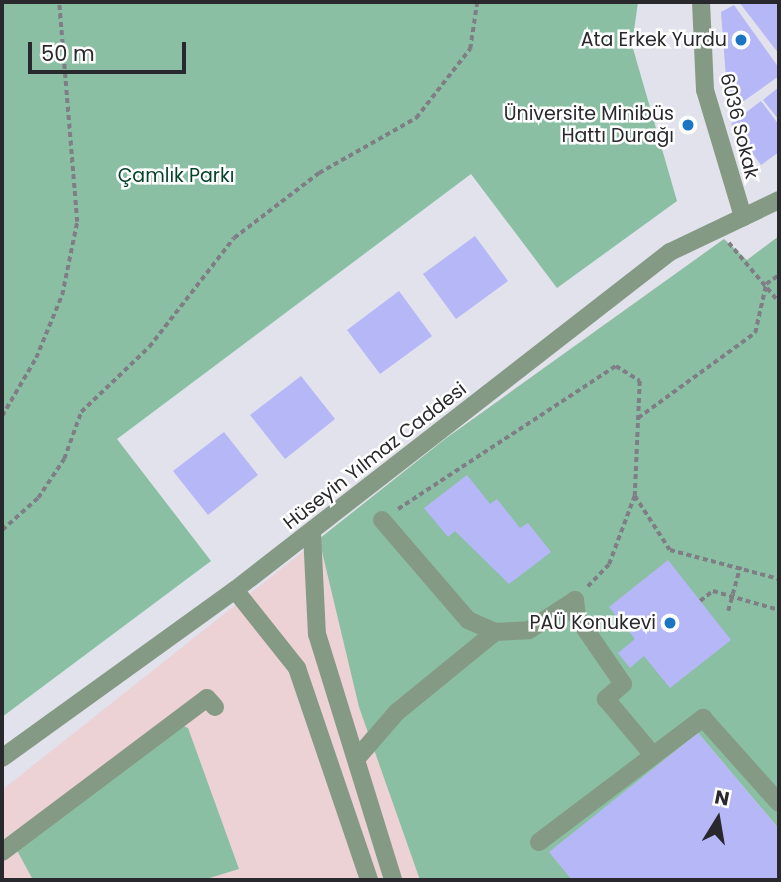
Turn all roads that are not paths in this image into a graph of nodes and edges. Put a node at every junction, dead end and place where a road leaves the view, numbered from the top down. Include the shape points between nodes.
1 (702, 2) edge
2 (779, 200) edge
3 (743, 217) junction
4 (382, 520) road end
5 (312, 533) junction
6 (235, 590) junction
7 (495, 632) junction
8 (215, 707) dead end
9 (647, 748) dead end
10 (2, 758) edge
11 (357, 758) junction
12 (779, 803) edge
13 (539, 842) dead end
14 (2, 852) edge
15 (395, 878) edge
16 (369, 880) edge

1 - 3 street, 6036 Sokak via 705,90
2 - 3 street, Hüseyin Yılmaz Caddesi
3 - 5 street, Hüseyin Yılmaz Caddesi via 670,252
4 - 7 street via 468,620
5 - 6 street, Hüseyin Yılmaz Caddesi
5 - 11 street via 317,634
6 - 10 street, Hüseyin Yılmaz Caddesi
6 - 16 street via 297,668
7 - 9 street via 529,630 575,600 577,617 623,684 606,699
7 - 11 street via 397,712
8 - 14 street via 207,698
11 - 15 street
12 - 13 street via 703,718

